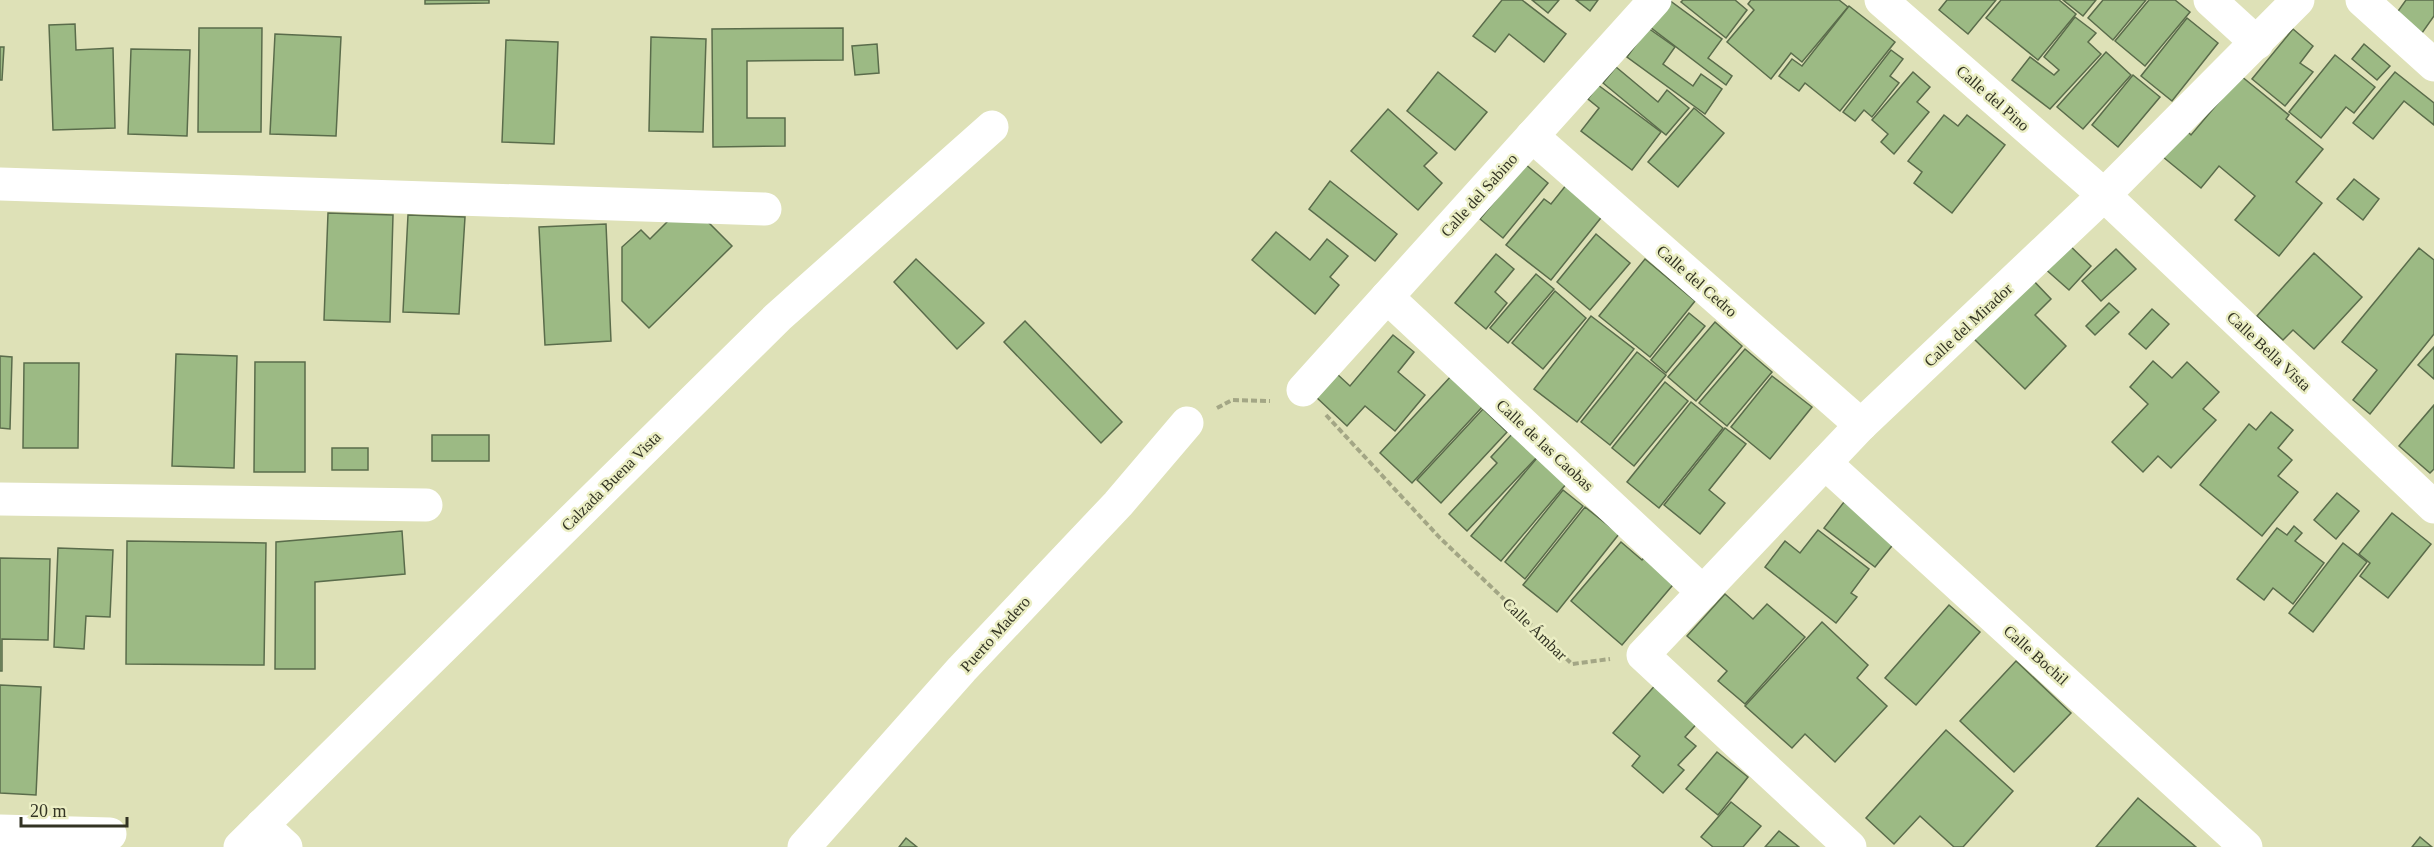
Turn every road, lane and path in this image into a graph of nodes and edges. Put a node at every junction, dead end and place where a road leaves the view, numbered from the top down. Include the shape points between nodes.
1 (1655, 0) edge
2 (1881, 0) edge
3 (2210, 0) edge
4 (2298, 0) edge
5 (2362, 0) edge
6 (2257, 43) junction
7 (2434, 65) edge
8 (992, 127) dead end
9 (1532, 136) junction
10 (0, 184) edge
11 (2104, 195) junction
12 (765, 209) dead end
13 (1387, 297) junction
14 (1308, 395) junction
15 (1187, 423) joint
16 (1861, 425) junction
17 (1825, 463) junction
18 (0, 499) edge
19 (426, 506) dead end
20 (2434, 507) edge
21 (1703, 592) junction
22 (1643, 655) junction
23 (0, 831) edge
24 (110, 834) dead end
25 (251, 836) edge
26 (2235, 844) edge
27 (286, 847) edge
28 (804, 847) edge
29 (1850, 847) edge

1 - 9 street, Calle del Sabino
2 - 11 street, Calle del Pino
3 - 6 street
4 - 6 street, Calle del Mirador
5 - 7 street
6 - 11 street, Calle del Mirador
8 - 25 street, Calzada Buena Vista via 778,317
9 - 13 street, Calle del Sabino
9 - 16 street, Calle del Cedro
10 - 12 street
11 - 16 street, Calle del Mirador
11 - 20 street, Calle Bella Vista
13 - 14 street, Calle del Sabino
13 - 21 street, Calle de las Caobas
14 - 15 path via 1232,400
14 - 22 path, Calle Ámbar via 1440,538 1572,664
15 - 28 street, Puerto Madero via 1118,504
16 - 17 street, Calle del Mirador
17 - 21 street, Calle del Mirador
17 - 26 street, Calle Bochil
18 - 19 street
21 - 22 street, Calle del Mirador
22 - 29 street
23 - 24 street
25 - 27 street

